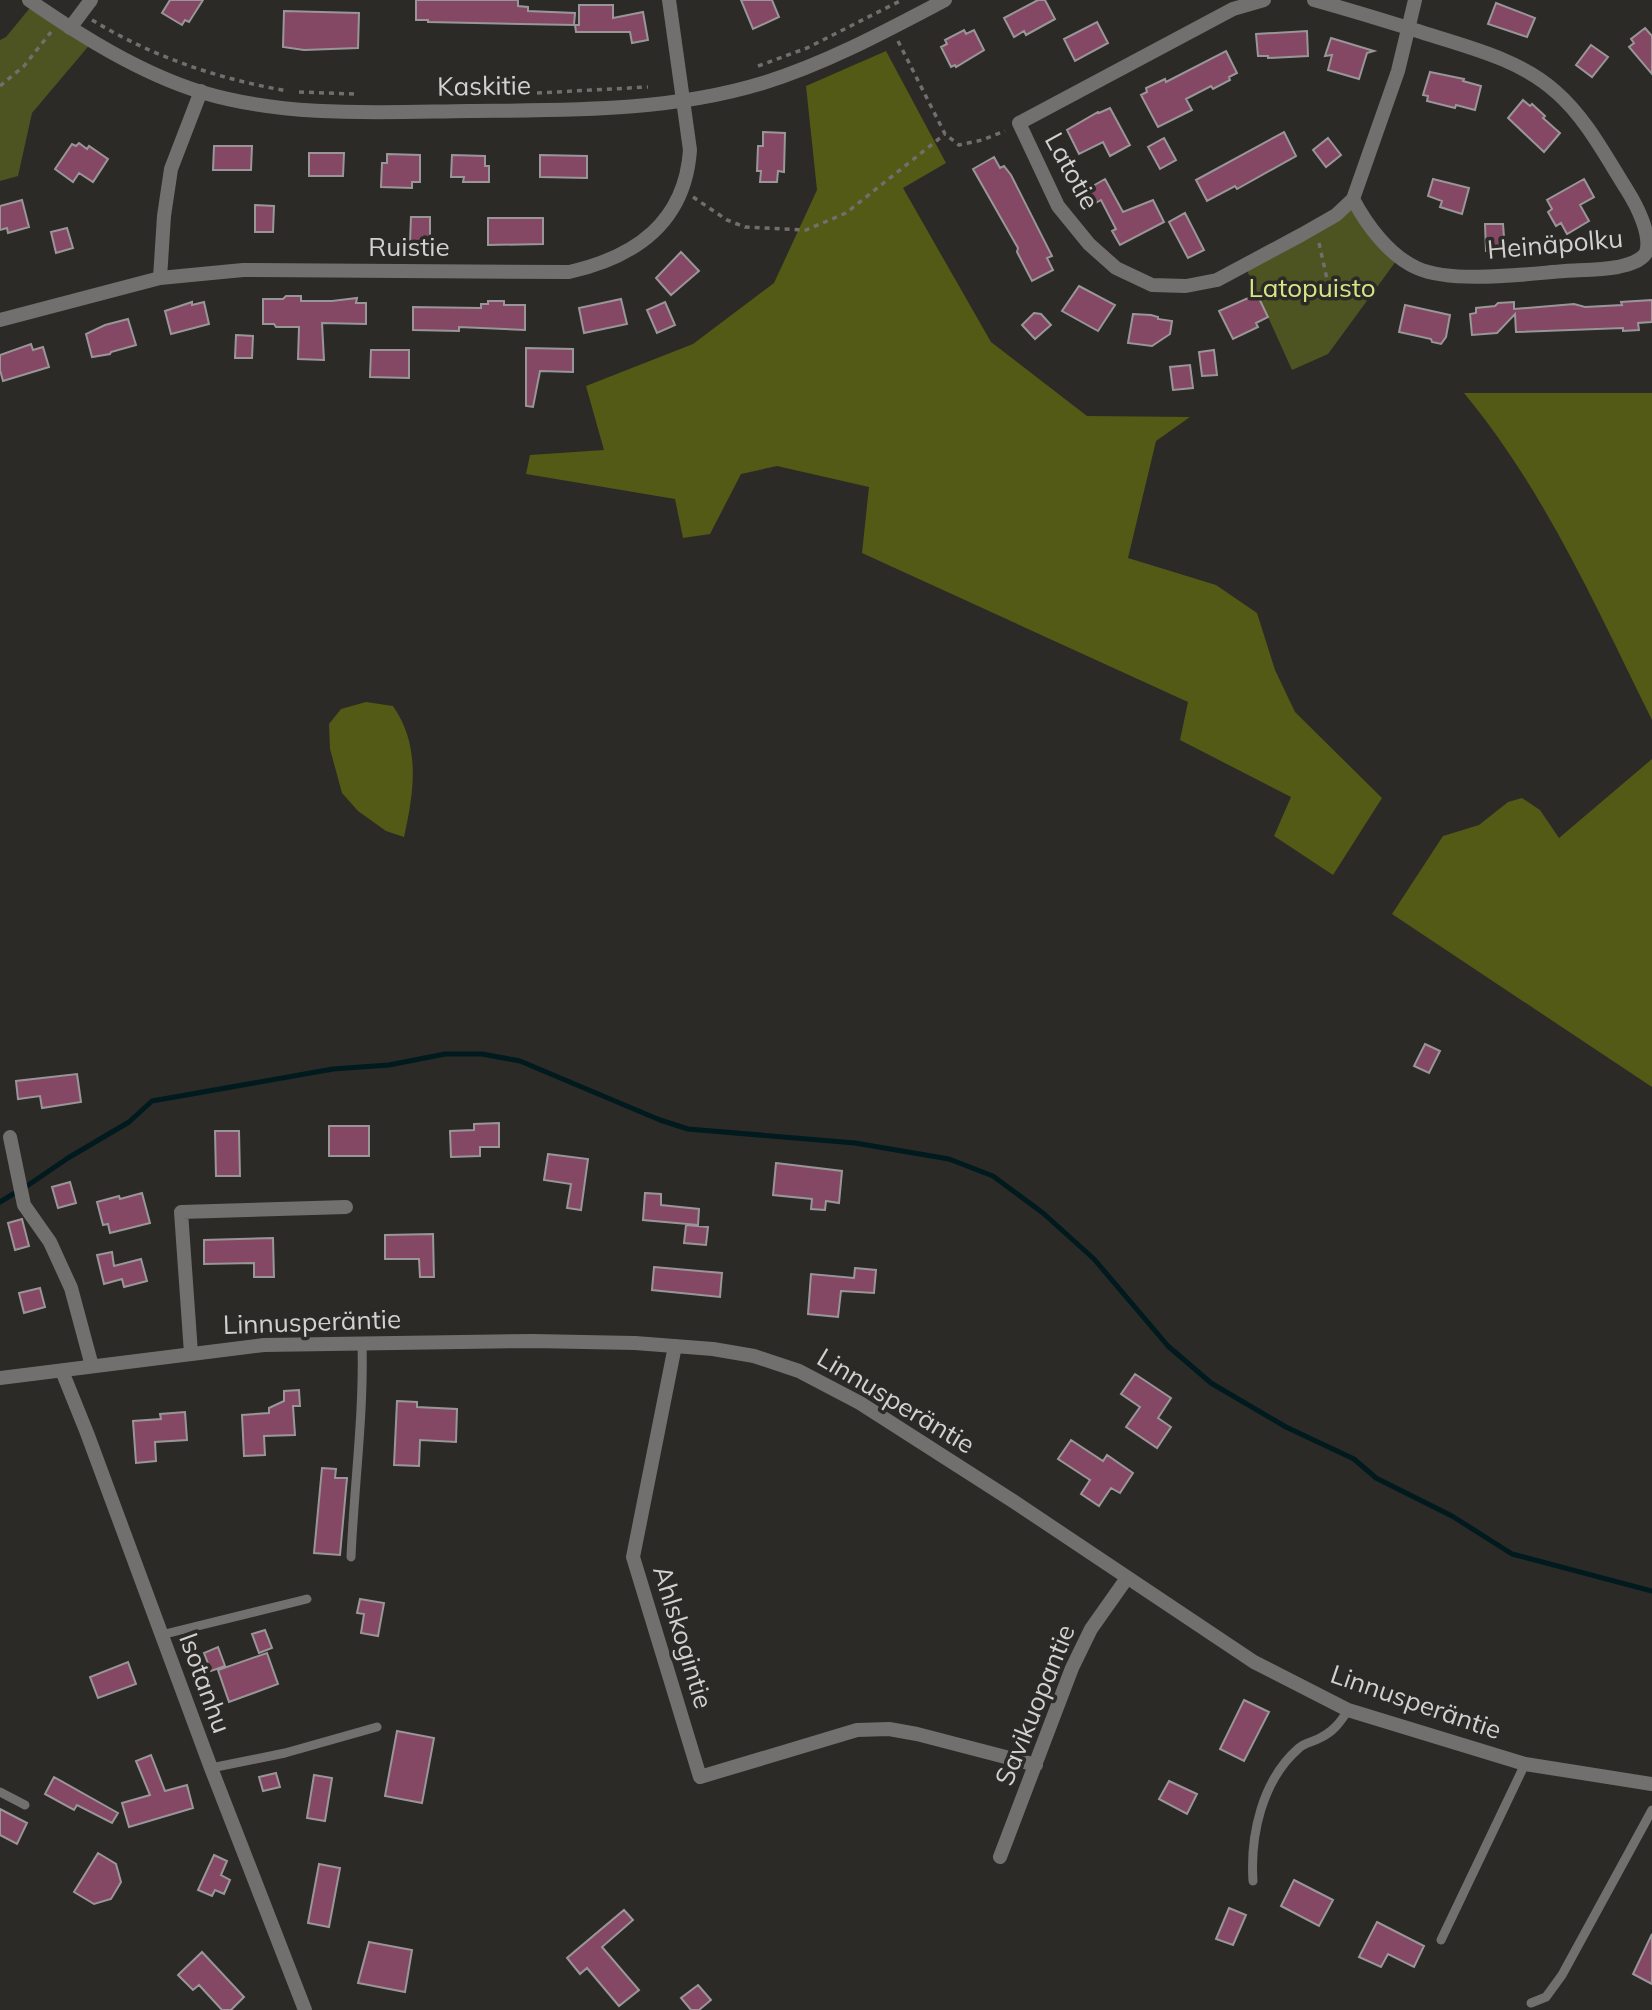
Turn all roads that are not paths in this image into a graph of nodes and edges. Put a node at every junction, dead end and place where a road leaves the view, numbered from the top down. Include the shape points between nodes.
1 (29, 0) edge
2 (92, 0) edge
3 (669, 0) edge
4 (945, 0) edge
5 (1264, 0) edge
6 (1314, 0) edge
7 (1415, 0) edge
8 (64, 24) junction
9 (1407, 28) junction
10 (201, 91) junction
11 (683, 102) junction
12 (1353, 200) junction
13 (160, 278) junction
14 (0, 320) edge
15 (10, 1137) dead end
16 (346, 1207) dead end
17 (362, 1344) junction
18 (675, 1346) junction
19 (191, 1353) junction
20 (92, 1366) junction
21 (62, 1371) junction
22 (0, 1378) edge
23 (351, 1558) dead end
24 (1128, 1578) junction
25 (307, 1599) dead end
26 (161, 1635) junction
27 (1348, 1710) junction
28 (377, 1727) dead end
29 (1525, 1764) junction
30 (1035, 1765) junction
31 (211, 1768) junction
32 (1652, 1784) edge
33 (0, 1792) edge
34 (25, 1805) dead end
35 (1652, 1810) edge
36 (1000, 1857) dead end
37 (1253, 1881) dead end
38 (1441, 1940) dead end
39 (1531, 2003) dead end
40 (305, 2010) edge

1 - 8 street, Kaskitie
2 - 8 street
3 - 11 street, Ruistie
4 - 11 street, Kaskitie via 818,62 762,83
5 - 12 street, Latotie via 1233,9 1019,123 1058,206 1088,244 1116,268 1153,285 1186,286 1217,280 1336,215
6 - 9 street
7 - 9 street
8 - 10 street, Kaskitie via 134,64
9 - 12 street via 1398,71
9 - 12 street, Heinäpolku via 1515,65 1556,91 1586,125 1634,201 1650,240 1647,252 1638,261 1619,267 1532,274 1434,274 1416,268 1390,248
10 - 11 street, Kaskitie via 293,109 375,113
10 - 13 street via 171,169
11 - 13 street, Ruistie via 690,150 682,190 658,228 638,246 592,267 569,272 243,270
13 - 14 street, Ruistie
15 - 20 street via 24,1205 50,1242 71,1288
16 - 19 street via 181,1212
17 - 18 street, Linnusperäntie via 533,1341
17 - 19 street, Linnusperäntie via 264,1345
17 - 23 lane
18 - 24 street, Linnusperäntie via 754,1356 799,1371 860,1403
18 - 30 street, Ahlskogintie via 633,1557 700,1777 857,1730 917,1734
19 - 20 street, Linnusperäntie
20 - 21 street, Linnusperäntie
21 - 22 street, Linnusperäntie
21 - 26 street, Isotanhu
24 - 27 street, Linnusperäntie via 1254,1662
24 - 30 street, Savikuopantie via 1091,1629
25 - 26 lane
26 - 31 street, Isotanhu
27 - 29 street, Linnusperäntie
27 - 37 lane via 1336,1728 1300,1746 1281,1769 1255,1829
28 - 31 lane
29 - 32 street, Linnusperäntie
29 - 38 lane
30 - 36 street, Savikuopantie
31 - 40 street, Isotanhu
33 - 34 lane
35 - 39 lane via 1562,1975 1546,1997

